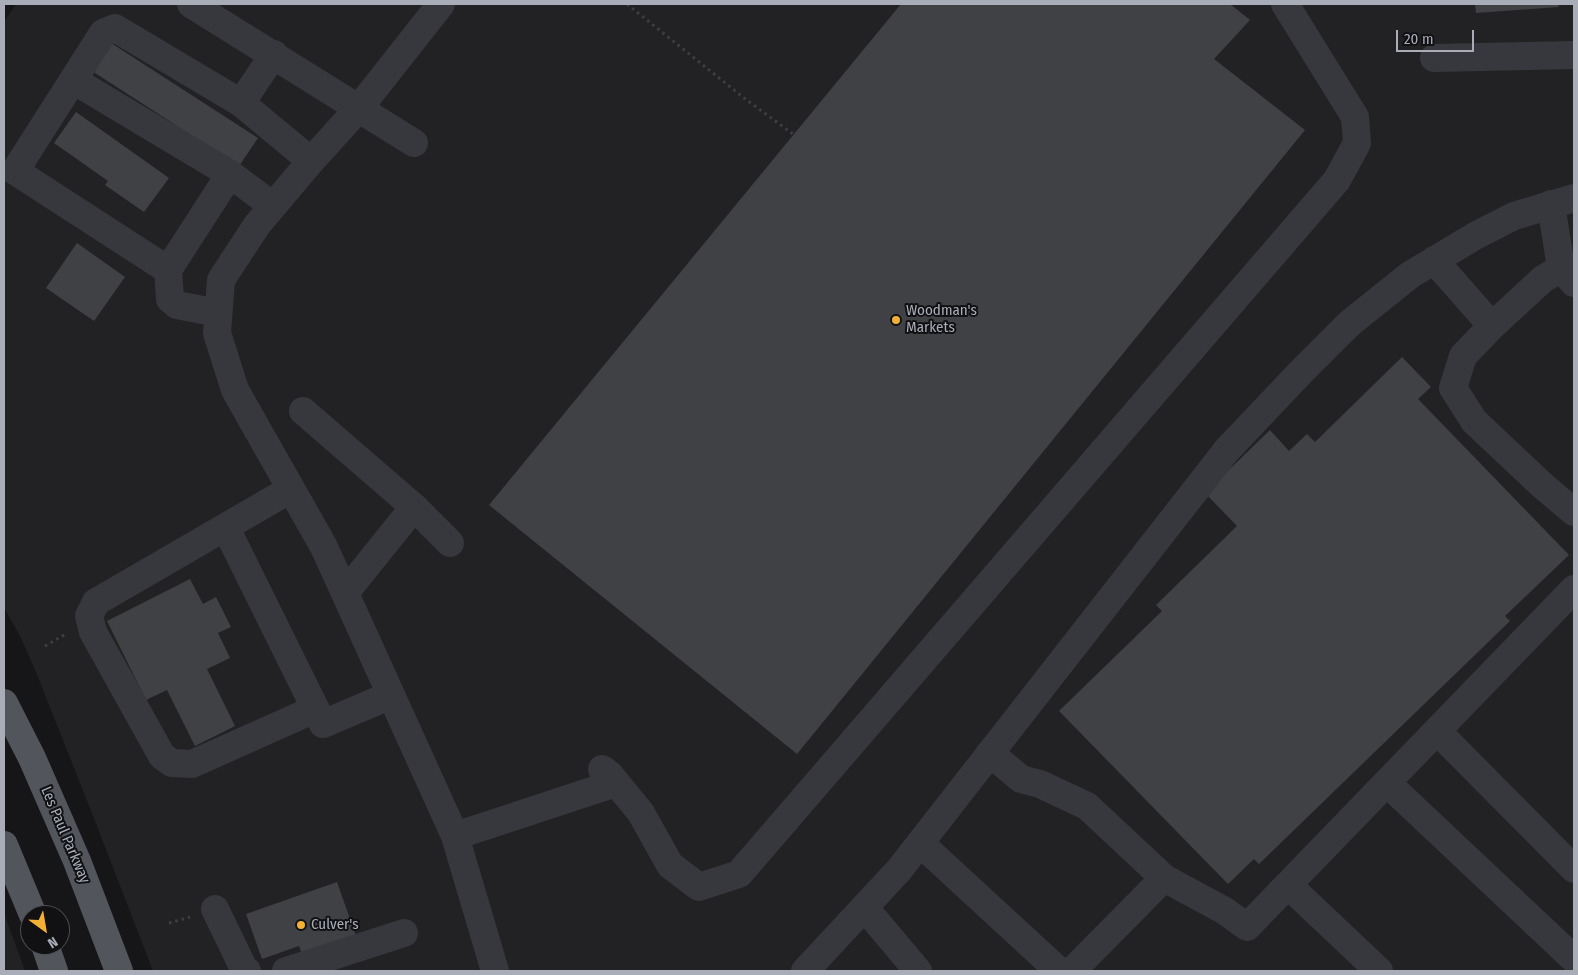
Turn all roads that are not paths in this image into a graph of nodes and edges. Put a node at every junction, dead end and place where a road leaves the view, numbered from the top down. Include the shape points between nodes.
1 (191, 4) edge
2 (441, 4) edge
3 (1285, 4) edge
4 (274, 54) junction
5 (1574, 55) edge
6 (1434, 58) dead end
7 (73, 80) junction
8 (241, 103) junction
9 (359, 108) junction
10 (414, 143) dead end
11 (311, 161) junction
12 (230, 174) junction
13 (1563, 201) edge
14 (273, 206) junction
15 (1434, 260) junction
16 (168, 270) junction
17 (1568, 276) edge
18 (218, 313) junction
19 (1492, 326) junction
20 (303, 411) dead end
21 (291, 489) junction
22 (414, 506) junction
23 (1574, 512) edge
24 (226, 528) junction
25 (450, 544) dead end
26 (346, 594) junction
27 (1572, 595) edge
28 (391, 695) junction
29 (4, 702) edge
30 (316, 709) junction
31 (1438, 732) junction
32 (990, 753) junction
33 (1388, 784) junction
34 (455, 836) junction
35 (920, 842) junction
36 (4, 845) edge
37 (1574, 869) edge
38 (1164, 878) junction
39 (1288, 885) junction
40 (29, 905) edge
41 (866, 908) junction
42 (204, 912) road end
43 (404, 933) dead end
44 (48, 955) edge
45 (1574, 958) edge
46 (54, 971) edge
47 (119, 971) edge
48 (247, 971) edge
49 (286, 971) edge
50 (495, 971) edge
51 (805, 971) edge
52 (918, 971) edge
53 (1059, 971) edge
54 (1072, 971) edge
55 (1379, 971) edge

1 - 4 street
2 - 9 street
3 - 34 street via 1355,117 1358,143 1337,180 739,874 699,887 670,865 641,813 609,776
4 - 8 street
4 - 9 street
5 - 6 street
7 - 8 street via 103,33 114,28
7 - 12 street
7 - 16 street via 14,171
8 - 11 street
9 - 10 street
9 - 11 street
11 - 14 street
12 - 14 street
12 - 16 street
13 - 15 street via 1514,216
13 - 17 street
14 - 18 street via 221,280
15 - 19 street
15 - 32 street via 1350,323 1226,452
16 - 18 street via 170,299 177,305
17 - 19 street via 1543,279
18 - 21 street via 217,333 235,390
19 - 23 street via 1463,356 1453,388 1474,421
20 - 22 street
21 - 24 street
21 - 26 street
22 - 25 street
22 - 26 street
24 - 30 street
24 - 30 street via 96,602 81,633 162,756 172,763 192,764
26 - 28 street
27 - 31 street
28 - 30 street via 323,724
28 - 34 street
29 - 47 main road, Les Paul Parkway via 77,861
31 - 33 street
31 - 37 street
32 - 35 street
32 - 38 street via 1021,779 1040,784 1087,806
33 - 39 street
33 - 45 street
34 - 50 street
35 - 41 street
35 - 53 street
36 - 40 main road
38 - 39 street via 1225,911 1247,927
38 - 54 street
39 - 55 street
41 - 51 street
41 - 52 street
42 - 48 street
43 - 49 street
44 - 46 main road

